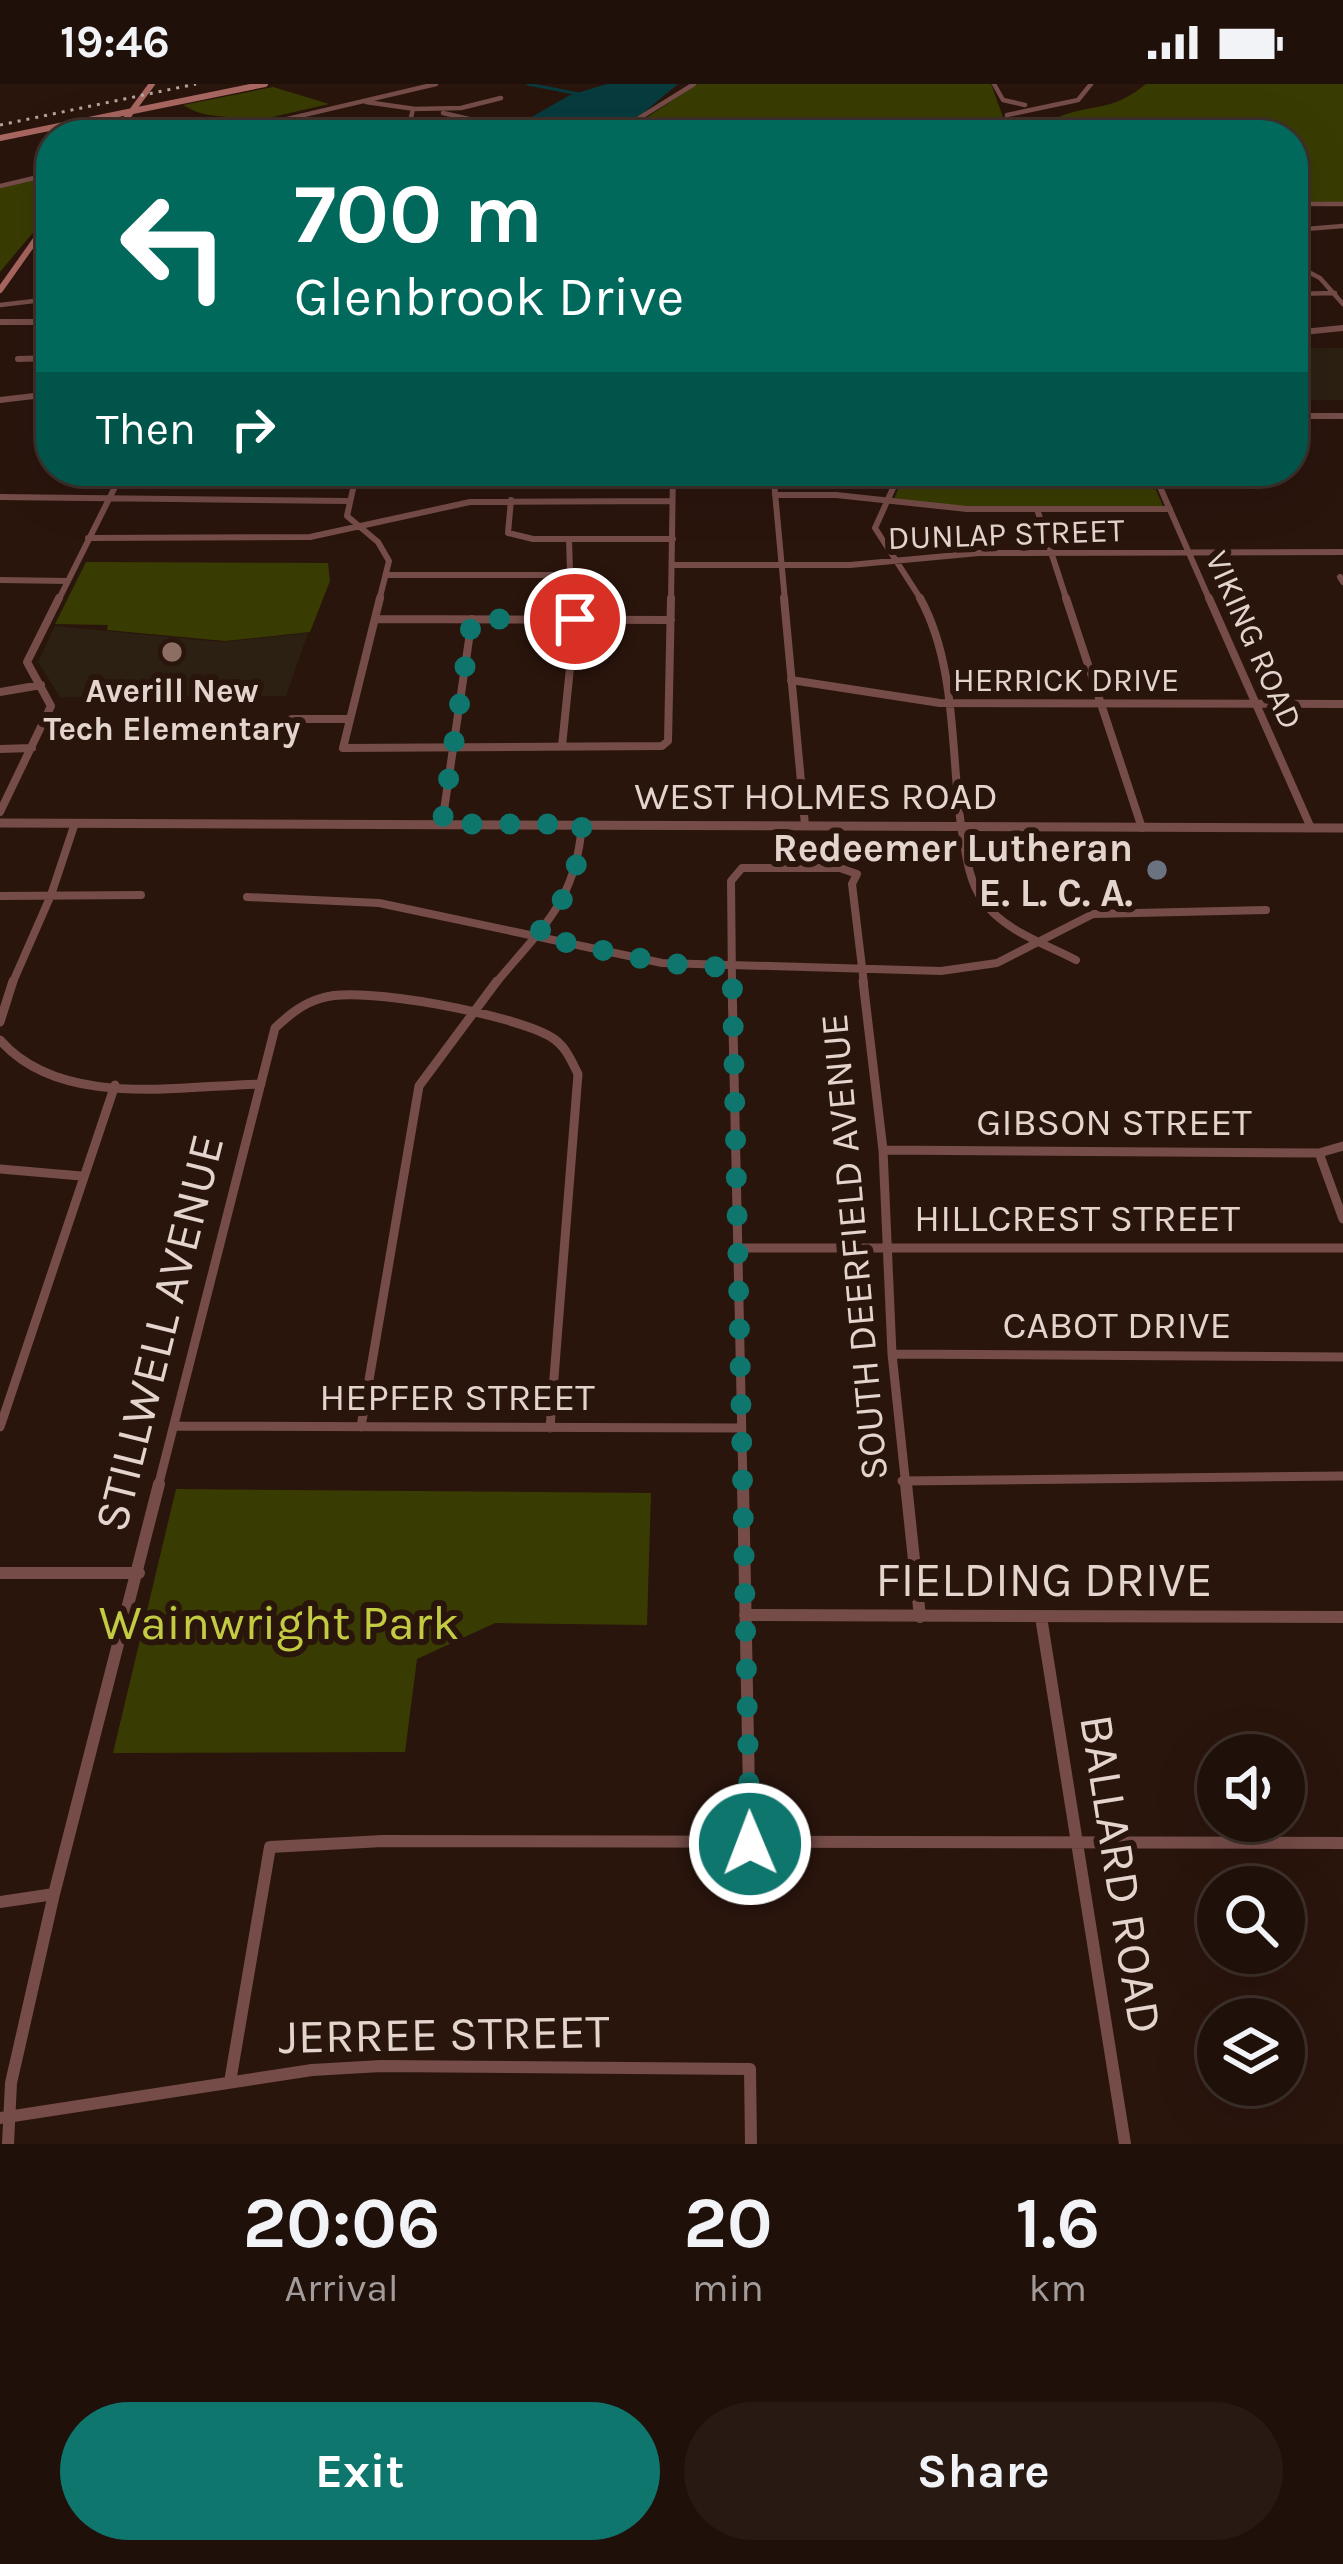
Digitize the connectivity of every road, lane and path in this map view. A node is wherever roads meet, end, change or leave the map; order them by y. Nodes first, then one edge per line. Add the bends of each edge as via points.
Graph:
1 (152, 84) edge
2 (250, 84) edge
3 (265, 84) edge
4 (436, 84) edge
5 (694, 84) edge
6 (994, 84) edge
7 (1091, 84) edge
8 (501, 98) dead end
9 (361, 101) junction
10 (1041, 106) junction
11 (132, 109) junction
12 (413, 109) junction
13 (78, 120) edge
14 (124, 120) edge
15 (282, 120) edge
16 (411, 120) edge
17 (471, 120) edge
18 (636, 120) edge
19 (1009, 120) edge
20 (36, 129) edge
21 (0, 136) edge
22 (36, 178) edge
23 (0, 186) edge
24 (1308, 204) edge
25 (1343, 204) edge
26 (1343, 226) edge
27 (1308, 232) edge
28 (36, 240) edge
29 (1308, 270) edge
30 (0, 290) edge
31 (1335, 293) junction
32 (1308, 294) edge
33 (36, 301) edge
34 (1343, 304) edge
35 (0, 305) edge
36 (0, 322) edge
37 (36, 322) edge
38 (1343, 328) edge
39 (1308, 332) edge
40 (19, 358) dead end
41 (36, 358) edge
42 (36, 396) edge
43 (0, 400) edge
44 (1308, 416) edge
45 (1343, 416) edge
46 (115, 486) edge
47 (352, 486) edge
48 (672, 486) edge
49 (774, 486) edge
50 (894, 486) edge
51 (1161, 486) edge
52 (775, 495) junction
53 (0, 497) edge
54 (108, 500) junction
55 (511, 500) junction
56 (348, 501) junction
57 (671, 501) junction
58 (886, 501) junction
59 (1037, 509) junction
60 (1171, 509) junction
61 (360, 529) junction
62 (88, 538) junction
63 (569, 539) junction
64 (673, 539) junction
65 (1052, 552) junction
66 (1190, 553) junction
67 (1343, 553) edge
68 (896, 560) junction
69 (672, 565) junction
70 (781, 566) junction
71 (387, 575) junction
72 (0, 580) edge
73 (67, 581) junction
74 (376, 619) junction
75 (472, 619) junction
76 (575, 619) junction
77 (671, 620) junction
78 (791, 680) junction
79 (41, 685) junction
80 (0, 692) edge
81 (951, 703) junction
82 (1102, 704) junction
83 (1256, 704) junction
84 (1343, 704) edge
85 (292, 719) dead end
86 (350, 719) junction
87 (562, 746) junction
88 (454, 747) junction
89 (0, 748) edge
90 (32, 748) junction
91 (0, 812) edge
92 (0, 823) edge
93 (75, 823) junction
94 (442, 824) junction
95 (582, 824) junction
96 (805, 825) junction
97 (963, 827) junction
98 (1142, 828) junction
99 (1311, 828) junction
100 (1343, 828) edge
101 (141, 895) dead end
102 (0, 896) edge
103 (50, 896) junction
104 (247, 897) dead end
105 (1266, 910) dead end
106 (536, 936) junction
107 (1041, 941) junction
108 (1076, 960) dead end
109 (732, 968) junction
110 (861, 970) junction
111 (470, 1013) junction
112 (0, 1022) edge
113 (0, 1040) edge
114 (261, 1084) junction
115 (115, 1085) junction
116 (1343, 1146) edge
117 (883, 1150) junction
118 (1319, 1153) junction
119 (0, 1169) edge
120 (81, 1176) junction
121 (1343, 1219) edge
122 (740, 1248) junction
123 (884, 1248) junction
124 (1343, 1248) edge
125 (892, 1354) junction
126 (1343, 1357) edge
127 (174, 1426) junction
128 (0, 1427) edge
129 (361, 1427) junction
130 (550, 1428) junction
131 (741, 1428) junction
132 (1343, 1476) edge
133 (902, 1481) junction
134 (0, 1573) edge
135 (139, 1573) junction
136 (745, 1615) junction
137 (920, 1617) junction
138 (1041, 1617) junction
139 (1343, 1617) edge
140 (1076, 1841) junction
141 (1343, 1843) edge
142 (750, 1844) junction
143 (54, 1894) junction
144 (0, 1902) edge
145 (230, 2082) junction
146 (4, 2117) edge
147 (8, 2144) edge
148 (751, 2144) edge
149 (1125, 2144) edge

1 - 11 main road
2 - 11 main road
3 - 11 main road
4 - 9 street
5 - 18 street
6 - 10 street via 1003,100
7 - 10 street via 1078,100
8 - 12 street
9 - 12 street
9 - 15 street
10 - 19 street via 1011,112
11 - 13 main road
11 - 14 main road
12 - 16 street
12 - 17 street
20 - 21 main road
22 - 23 street
24 - 25 street
26 - 27 street
28 - 30 main road
29 - 31 street
31 - 32 street
31 - 34 street
33 - 35 street
36 - 37 street
38 - 39 street
40 - 41 street
42 - 43 street
44 - 45 street
46 - 54 street
47 - 56 street
48 - 57 street
49 - 52 street
50 - 58 street
51 - 60 street, VIKING ROAD
52 - 58 street
52 - 70 street
53 - 54 street
54 - 56 street
54 - 62 street
55 - 57 street
55 - 61 street
55 - 63 street via 508,533
56 - 61 street via 349,521
57 - 64 street
58 - 59 street
58 - 68 street via 875,529
59 - 60 street
59 - 65 street
60 - 66 street, VIKING ROAD
61 - 62 street via 310,538
61 - 71 street via 384,551
62 - 73 street
63 - 64 street
63 - 71 street via 565,575
64 - 69 street
65 - 66 street, DUNLAP STREET
65 - 68 street, DUNLAP STREET
65 - 82 street
66 - 67 street, DUNLAP STREET
66 - 83 street, VIKING ROAD
68 - 70 street, DUNLAP STREET
68 - 81 street via 935,630
69 - 70 street, DUNLAP STREET
69 - 77 street
70 - 78 street
71 - 74 street
72 - 73 street
73 - 79 street via 27,662
74 - 75 street
74 - 86 street
75 - 76 street
75 - 88 street
76 - 77 street
76 - 87 street
77 - 87 street via 668,741
78 - 81 street, HERRICK DRIVE
78 - 96 street
79 - 80 street
79 - 90 street via 51,706
81 - 82 street, HERRICK DRIVE
81 - 97 street
82 - 83 street, HERRICK DRIVE
82 - 98 street
83 - 84 street, HERRICK DRIVE
83 - 99 street, VIKING ROAD
85 - 86 street
86 - 88 street via 343,748
87 - 88 street
88 - 94 street
89 - 90 street
90 - 91 street
92 - 93 street, WEST HOLMES ROAD
93 - 94 street, WEST HOLMES ROAD
93 - 103 street
94 - 95 street, WEST HOLMES ROAD
95 - 96 street, WEST HOLMES ROAD
95 - 106 street via 575,877
96 - 97 street, WEST HOLMES ROAD
97 - 98 street, WEST HOLMES ROAD
97 - 107 street via 977,894
98 - 99 street, WEST HOLMES ROAD
99 - 100 street, WEST HOLMES ROAD
101 - 103 street
102 - 103 street
103 - 112 street
104 - 106 street via 379,903
105 - 107 street via 1115,910 1074,920
106 - 109 street via 662,963
106 - 111 street
107 - 108 street
107 - 110 street via 970,969
109 - 110 street
109 - 110 street, SOUTH DEERFIELD AVENUE via 736,871 841,868 857,874
109 - 122 street
110 - 117 street, SOUTH DEERFIELD AVENUE
111 - 114 street, STILLWELL AVENUE via 372,990 333,994 275,1028
111 - 129 street via 419,1086
111 - 130 street via 560,1043 578,1074
113 - 115 street via 16,1061 42,1074
114 - 115 street
114 - 127 street, STILLWELL AVENUE
115 - 120 street
116 - 118 street, GIBSON STREET
117 - 118 street, GIBSON STREET
117 - 123 street, SOUTH DEERFIELD AVENUE
118 - 121 street
119 - 120 street
120 - 128 street
122 - 123 street, HILLCREST STREET
122 - 131 street
123 - 124 street, HILLCREST STREET
123 - 125 street, SOUTH DEERFIELD AVENUE
125 - 126 street, CABOT DRIVE
125 - 133 street, SOUTH DEERFIELD AVENUE
127 - 129 street, HEPFER STREET
127 - 135 street, STILLWELL AVENUE
129 - 130 street, HEPFER STREET
130 - 131 street, HEPFER STREET
131 - 136 street
132 - 133 street
133 - 137 street, SOUTH DEERFIELD AVENUE
134 - 135 street
135 - 143 street, STILLWELL AVENUE
136 - 137 street, FIELDING DRIVE
136 - 142 street
137 - 138 street, FIELDING DRIVE
138 - 139 street, FIELDING DRIVE
138 - 140 street, BALLARD ROAD
140 - 141 street
140 - 142 street
140 - 149 street, BALLARD ROAD
142 - 145 street via 270,1847
143 - 144 street
143 - 146 street, STILLWELL AVENUE
145 - 146 street, JERREE STREET
145 - 148 street, JERREE STREET via 381,2066 750,2069
146 - 147 street, STILLWELL AVENUE

